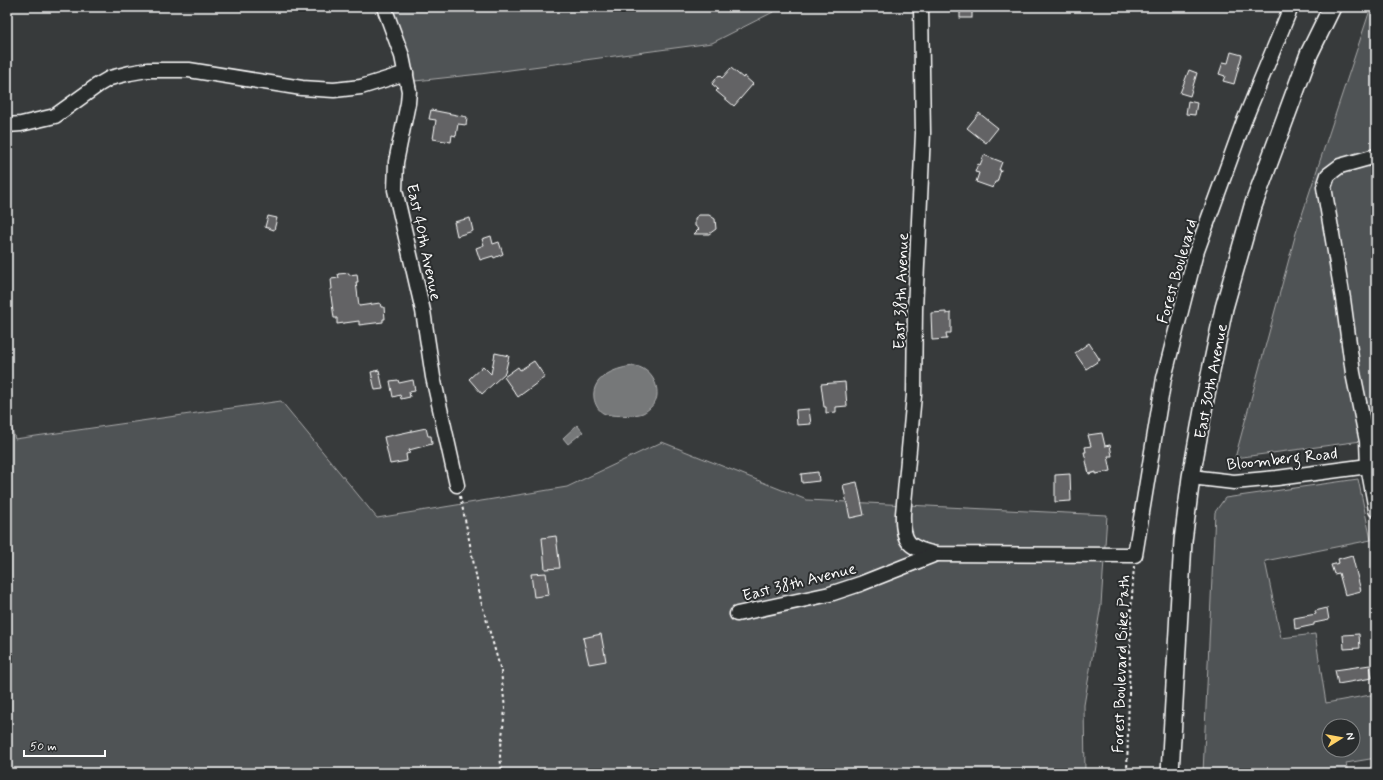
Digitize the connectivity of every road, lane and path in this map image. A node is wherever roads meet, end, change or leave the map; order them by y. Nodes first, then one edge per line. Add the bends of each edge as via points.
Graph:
1 (384, 7) edge
2 (921, 7) edge
3 (1291, 7) edge
4 (1332, 7) edge
5 (406, 73) junction
6 (7, 125) edge
7 (1376, 156) edge
8 (1372, 465) edge
9 (1191, 477) junction
10 (457, 485) joint
11 (1376, 510) edge
12 (936, 554) junction
13 (1135, 555) junction
14 (737, 614) dead end
15 (502, 773) edge
16 (1127, 773) edge
17 (1170, 773) edge

1 - 5 street, East 40th Avenue
2 - 12 street, East 38th Avenue via 922,135 914,395 902,527 905,536 915,548
3 - 13 street, Forest Boulevard via 1244,121 1195,256 1164,378
4 - 9 main road, East 30th Avenue via 1309,54 1253,206 1224,308 1204,399
5 - 6 street via 361,86 334,90 302,88 189,70 147,70 110,78 55,116
5 - 10 street, East 40th Avenue via 408,103 396,162 395,190 423,311 433,377
7 - 8 street via 1340,166 1328,175 1324,187 1353,373
8 - 9 street, Bloomberg Road via 1234,482
8 - 11 street
9 - 17 main road, East 30th Avenue via 1183,541
10 - 15 path via 481,601 501,671 505,709 500,756
12 - 13 street, East 38th Avenue
12 - 14 street, East 38th Avenue via 830,594
13 - 16 path, Forest Boulevard Bike Path

